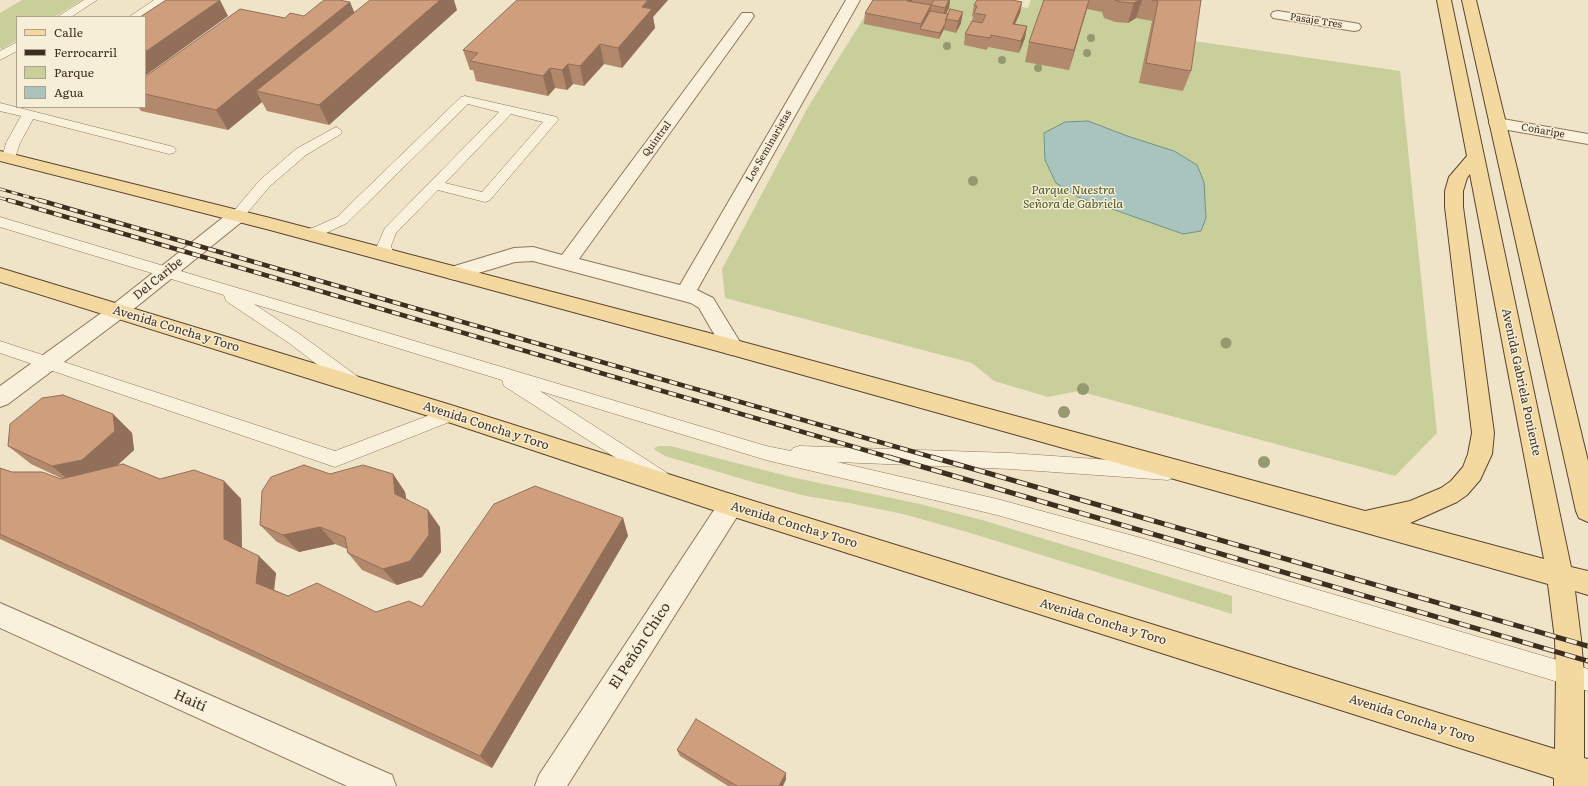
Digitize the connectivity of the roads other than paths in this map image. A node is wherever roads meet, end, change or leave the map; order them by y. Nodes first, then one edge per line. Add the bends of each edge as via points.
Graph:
1 (92, 0) edge
2 (162, 0) edge
3 (854, 0) edge
4 (1278, 0) edge
5 (1444, 0) edge
6 (1469, 0) edge
7 (65, 16) edge
8 (137, 16) edge
9 (747, 16) dead end
10 (1354, 27) dead end
11 (16, 47) edge
12 (0, 56) edge
13 (8, 106) edge
14 (508, 110) junction
15 (28, 114) junction
16 (1497, 123) junction
17 (336, 131) dead end
18 (1588, 139) edge
19 (169, 150) dead end
20 (5, 157) edge
21 (1475, 157) junction
22 (435, 185) junction
23 (237, 216) junction
24 (0, 222) edge
25 (306, 234) junction
26 (387, 255) junction
27 (567, 262) junction
28 (167, 272) junction
29 (454, 273) junction
30 (0, 275) edge
31 (216, 287) junction
32 (685, 293) junction
33 (118, 311) junction
34 (0, 347) edge
35 (732, 347) junction
36 (47, 363) junction
37 (491, 369) junction
38 (357, 385) junction
39 (0, 398) edge
40 (451, 414) junction
41 (766, 453) junction
42 (1194, 474) junction
43 (675, 487) junction
44 (731, 505) junction
45 (1588, 511) edge
46 (1360, 520) junction
47 (1560, 575) junction
48 (1588, 583) edge
49 (0, 615) edge
50 (1579, 678) edge
51 (1575, 776) edge
52 (381, 786) edge
53 (550, 786) edge

1 - 7 lane
2 - 8 lane
3 - 32 street, Los Seminaristas
4 - 10 street, Pasaje Tres via 1278,21
5 - 21 main road, Avenida Gabriela Poniente
6 - 16 main road
9 - 27 street, Quintral
11 - 12 lane
13 - 15 lane
14 - 22 lane
14 - 22 lane via 552,120 485,197
14 - 25 lane via 465,100 346,217 332,226
15 - 19 lane
15 - 20 lane
16 - 18 street, Coñaripe
16 - 45 main road
17 - 23 lane via 301,152 265,183
20 - 23 main road
21 - 46 main road via 1458,177 1454,191 1454,207 1482,433 1480,454 1472,473 1458,488 1441,500 1414,511 1383,519
21 - 47 main road, Avenida Gabriela Poniente
22 - 26 lane via 390,231 384,246
23 - 25 main road
23 - 28 street, Del Caribe
24 - 28 lane
25 - 26 main road
26 - 29 main road
27 - 29 street via 524,254
27 - 32 street
28 - 31 lane
28 - 33 street, Del Caribe
29 - 35 main road
30 - 33 main road, Avenida Concha y Toro
31 - 37 lane
31 - 38 lane via 295,339
32 - 35 street via 706,303
33 - 36 street, Del Caribe
33 - 38 main road, Avenida Concha y Toro
34 - 36 lane
35 - 42 main road
36 - 39 street, Del Caribe
36 - 40 lane via 335,458
37 - 41 lane
37 - 43 lane
38 - 40 main road, Avenida Concha y Toro
40 - 43 main road, Avenida Concha y Toro
41 - 42 lane via 1002,461
41 - 50 lane via 998,506
42 - 46 main road
43 - 44 main road, Avenida Concha y Toro
44 - 51 main road, Avenida Concha y Toro
44 - 53 street, El Peñón Chico
46 - 47 main road
47 - 48 main road
47 - 50 main road, Avenida Gabriela Poniente via 1568,639
49 - 52 street, Haití
50 - 51 main road, Avenida Gabriela Poniente

